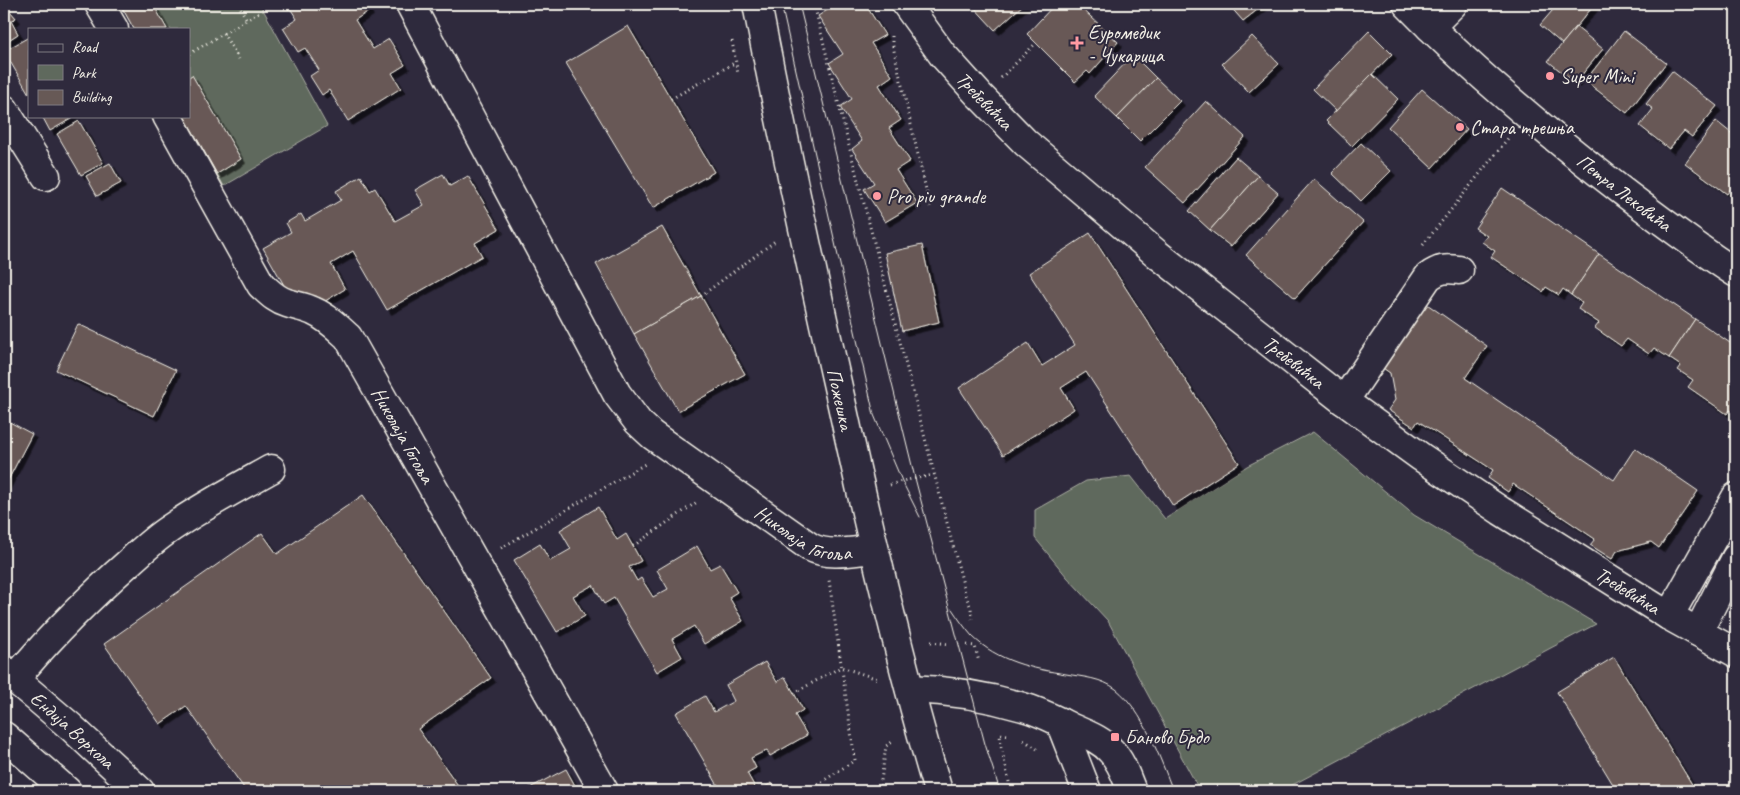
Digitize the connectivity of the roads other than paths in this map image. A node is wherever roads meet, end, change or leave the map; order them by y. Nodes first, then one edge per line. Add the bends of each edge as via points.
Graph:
1 (99, 4) edge
2 (410, 4) edge
3 (756, 4) edge
4 (906, 4) edge
5 (1408, 4) edge
6 (1453, 4) edge
7 (1430, 27) junction
8 (113, 28) edge
9 (4, 110) edge
10 (168, 118) edge
11 (46, 176) dead end
12 (1459, 270) dead end
13 (1736, 273) edge
14 (1344, 401) junction
15 (271, 469) dead end
16 (1736, 497) edge
17 (874, 549) junction
18 (1736, 558) edge
19 (1669, 616) junction
20 (1698, 632) junction
21 (1736, 652) edge
22 (10, 675) edge
23 (910, 689) junction
24 (1060, 722) junction
25 (4, 736) edge
26 (67, 791) edge
27 (140, 791) edge
28 (604, 791) edge
29 (938, 791) edge
30 (1086, 791) edge
31 (1132, 791) edge

1 - 8 street
2 - 17 street, Николаја Гогоља via 617,394 638,422 817,551 836,553
3 - 17 street, Пожешка
4 - 14 street, Требевићка via 942,54 1026,143 1157,254
5 - 7 street, Петра Лековића
6 - 7 street
7 - 13 street, Петра Лековића via 1578,157
9 - 11 street
10 - 28 street, Николаја Гогоља via 262,284 273,297 316,312 348,337
12 - 14 street via 1437,270 1428,277
14 - 19 street, Требевићка via 1501,511
15 - 22 street via 197,510 164,533
16 - 19 street
17 - 23 street, Пожешка
18 - 20 street
19 - 20 street, Требевићка
20 - 21 street, Требевићка
22 - 27 street, Ендија Ворхола
23 - 24 street via 941,690 993,699
23 - 29 street, Пожешка
24 - 30 street
24 - 31 street via 1098,740 1111,751 1123,767
25 - 26 street

